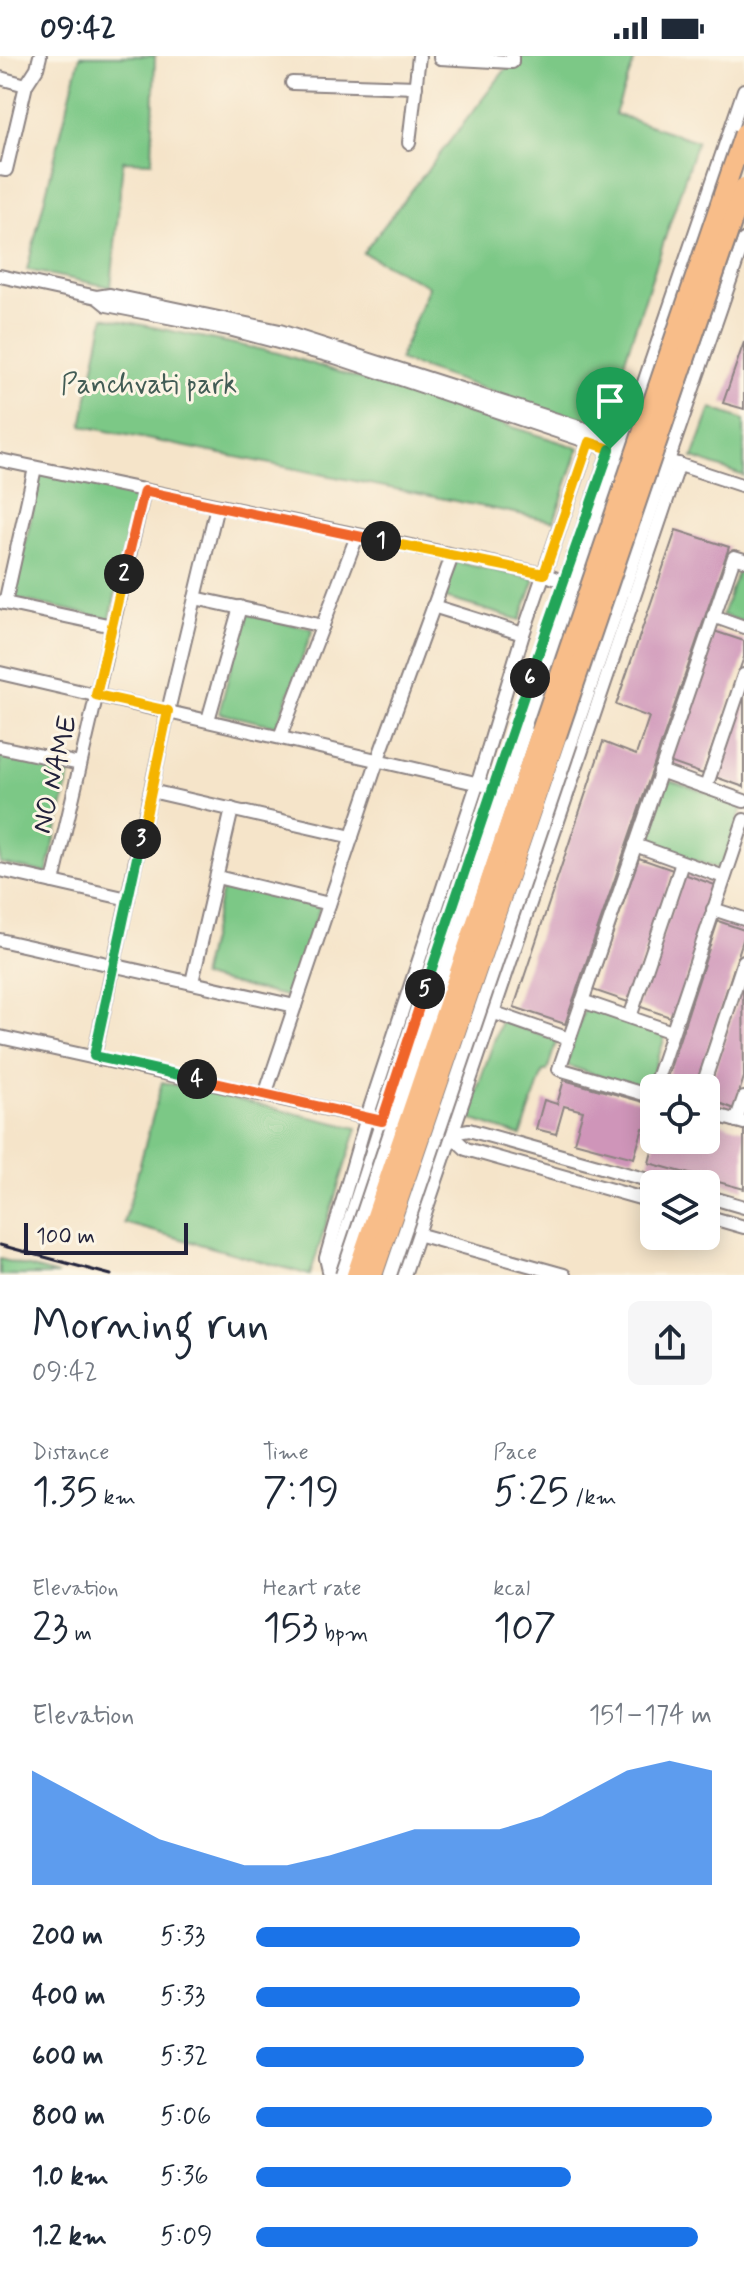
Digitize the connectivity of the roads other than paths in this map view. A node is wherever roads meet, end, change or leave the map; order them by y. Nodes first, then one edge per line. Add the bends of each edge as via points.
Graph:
1 (40, 56) edge
2 (419, 56) edge
3 (440, 56) edge
4 (512, 56) edge
5 (0, 78) edge
6 (292, 83) dead end
7 (26, 85) junction
8 (416, 87) junction
9 (744, 90) edge
10 (744, 133) edge
11 (409, 143) dead end
12 (0, 169) edge
13 (744, 187) edge
14 (744, 240) edge
15 (0, 276) edge
16 (591, 437) junction
17 (616, 448) junction
18 (0, 460) edge
19 (674, 462) junction
20 (35, 468) junction
21 (744, 486) edge
22 (144, 491) junction
23 (217, 506) junction
24 (357, 536) junction
25 (452, 556) junction
26 (744, 560) edge
27 (544, 574) junction
28 (564, 582) junction
29 (195, 598) junction
30 (3, 602) edge
31 (433, 606) junction
32 (240, 607) junction
33 (713, 616) junction
34 (112, 626) junction
35 (323, 626) junction
36 (744, 627) edge
37 (523, 634) junction
38 (0, 673) edge
39 (744, 675) edge
40 (96, 695) junction
41 (168, 711) junction
42 (208, 720) junction
43 (280, 737) junction
44 (0, 747) edge
45 (378, 759) junction
46 (80, 764) junction
47 (660, 771) junction
48 (478, 782) junction
49 (706, 787) junction
50 (493, 789) junction
51 (151, 791) junction
52 (744, 801) edge
53 (232, 809) junction
54 (744, 820) edge
55 (352, 837) junction
56 (635, 845) junction
57 (682, 863) junction
58 (0, 870) edge
59 (217, 877) junction
60 (724, 877) junction
61 (53, 882) junction
62 (128, 899) junction
63 (329, 904) junction
64 (713, 909) junction
65 (744, 919) edge
66 (0, 940) edge
67 (744, 961) edge
68 (114, 965) junction
69 (192, 982) junction
70 (582, 1001) junction
71 (295, 1006) junction
72 (492, 1012) junction
73 (630, 1017) junction
74 (672, 1032) junction
75 (0, 1037) edge
76 (569, 1039) junction
77 (94, 1056) junction
78 (659, 1074) edge
79 (707, 1074) edge
80 (640, 1093) edge
81 (265, 1095) junction
82 (744, 1098) edge
83 (720, 1116) edge
84 (367, 1117) junction
85 (382, 1121) junction
86 (740, 1122) edge
87 (451, 1135) junction
88 (640, 1178) edge
89 (640, 1198) edge
90 (720, 1200) edge
91 (744, 1207) edge
92 (720, 1220) edge
93 (744, 1227) edge
94 (417, 1234) junction
95 (331, 1275) edge
96 (342, 1275) edge
97 (356, 1275) edge
98 (373, 1275) edge
99 (390, 1275) edge
100 (404, 1275) edge
101 (564, 1275) edge

1 - 7 street
2 - 8 street
3 - 4 street via 512,62
5 - 7 street
6 - 8 street
7 - 12 street via 6,170
8 - 11 street
9 - 17 street
10 - 97 highway, bridge
13 - 98 highway, bridge
14 - 19 street
15 - 16 street via 335,357
16 - 17 street via 610,437
16 - 27 street
17 - 19 street
17 - 28 street
17 - 96 street, bridge
18 - 20 street
19 - 21 street
19 - 72 street
19 - 99 street, bridge via 571,743
20 - 22 street
20 - 30 street
22 - 23 street
22 - 34 street, NO NAME
23 - 24 street
23 - 29 street
24 - 25 street
24 - 35 street
25 - 27 street
25 - 31 street
26 - 33 street via 734,557
27 - 28 street
27 - 37 street
28 - 50 street
29 - 32 street
29 - 41 street
30 - 34 street
31 - 37 street
31 - 45 street
32 - 35 street
32 - 42 street
33 - 36 street
33 - 47 street
34 - 40 street, NO NAME
35 - 43 street
37 - 48 street
38 - 40 street
39 - 49 street
40 - 41 street
40 - 46 street, NO NAME
41 - 42 street
41 - 51 street
42 - 43 street
43 - 45 street
44 - 46 street
45 - 48 street
45 - 55 street
46 - 61 street, NO NAME
47 - 49 street
47 - 56 street
48 - 50 street
48 - 84 street
49 - 52 street
50 - 85 street
51 - 53 street
51 - 62 street
53 - 55 street
53 - 59 street
54 - 60 street
55 - 63 street
56 - 57 street
56 - 70 street
57 - 60 street
57 - 73 street
58 - 61 street
59 - 63 street
59 - 69 street
60 - 64 street
61 - 62 street
62 - 68 street
63 - 71 street
64 - 65 street
64 - 74 street
66 - 68 street
67 - 79 street
68 - 69 street
68 - 77 street
69 - 71 street
70 - 73 street
70 - 76 street
71 - 81 street
72 - 76 street
72 - 87 street
73 - 74 street
74 - 78 street
75 - 77 street
76 - 80 street via 559,1069
77 - 81 street
81 - 84 street
82 - 86 street
83 - 86 street
84 - 85 street
84 - 95 street via 326,1258
85 - 87 street
85 - 95 street
87 - 88 street via 469,1130
87 - 89 street via 466,1149
87 - 94 street
90 - 91 street
92 - 93 street
94 - 100 street
94 - 101 street

